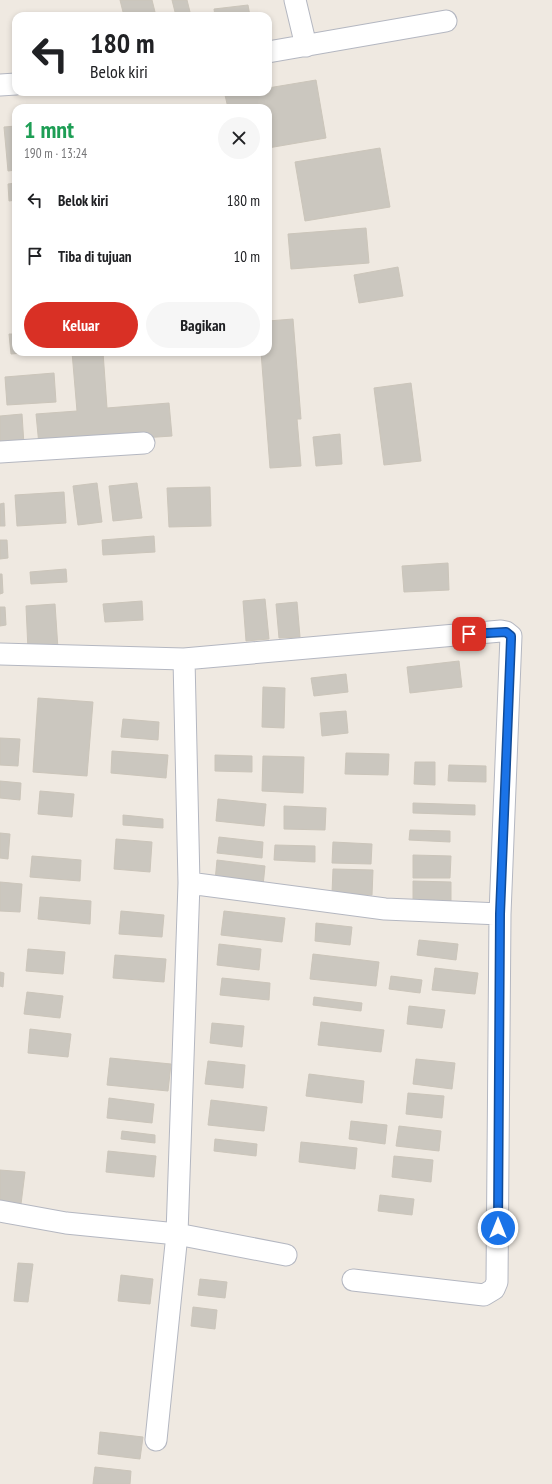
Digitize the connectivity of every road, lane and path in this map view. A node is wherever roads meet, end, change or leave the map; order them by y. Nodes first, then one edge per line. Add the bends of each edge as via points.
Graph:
1 (295, 0) edge
2 (446, 21) dead end
3 (306, 46) junction
4 (272, 51) edge
5 (12, 84) edge
6 (0, 85) edge
7 (144, 443) dead end
8 (0, 452) edge
9 (0, 654) edge
10 (184, 659) junction
11 (189, 883) junction
12 (500, 914) junction
13 (0, 1211) edge
14 (177, 1234) junction
15 (286, 1255) dead end
16 (353, 1280) dead end
17 (156, 1440) dead end

1 - 3 street
2 - 3 street
3 - 4 street
5 - 6 street
7 - 8 street
9 - 10 street
10 - 11 street
10 - 12 street via 501,631 509,633 511,639
11 - 12 street via 385,908
11 - 14 street
12 - 16 street via 497,1282 494,1289 484,1295
13 - 14 street via 66,1223
14 - 15 street
14 - 17 street

